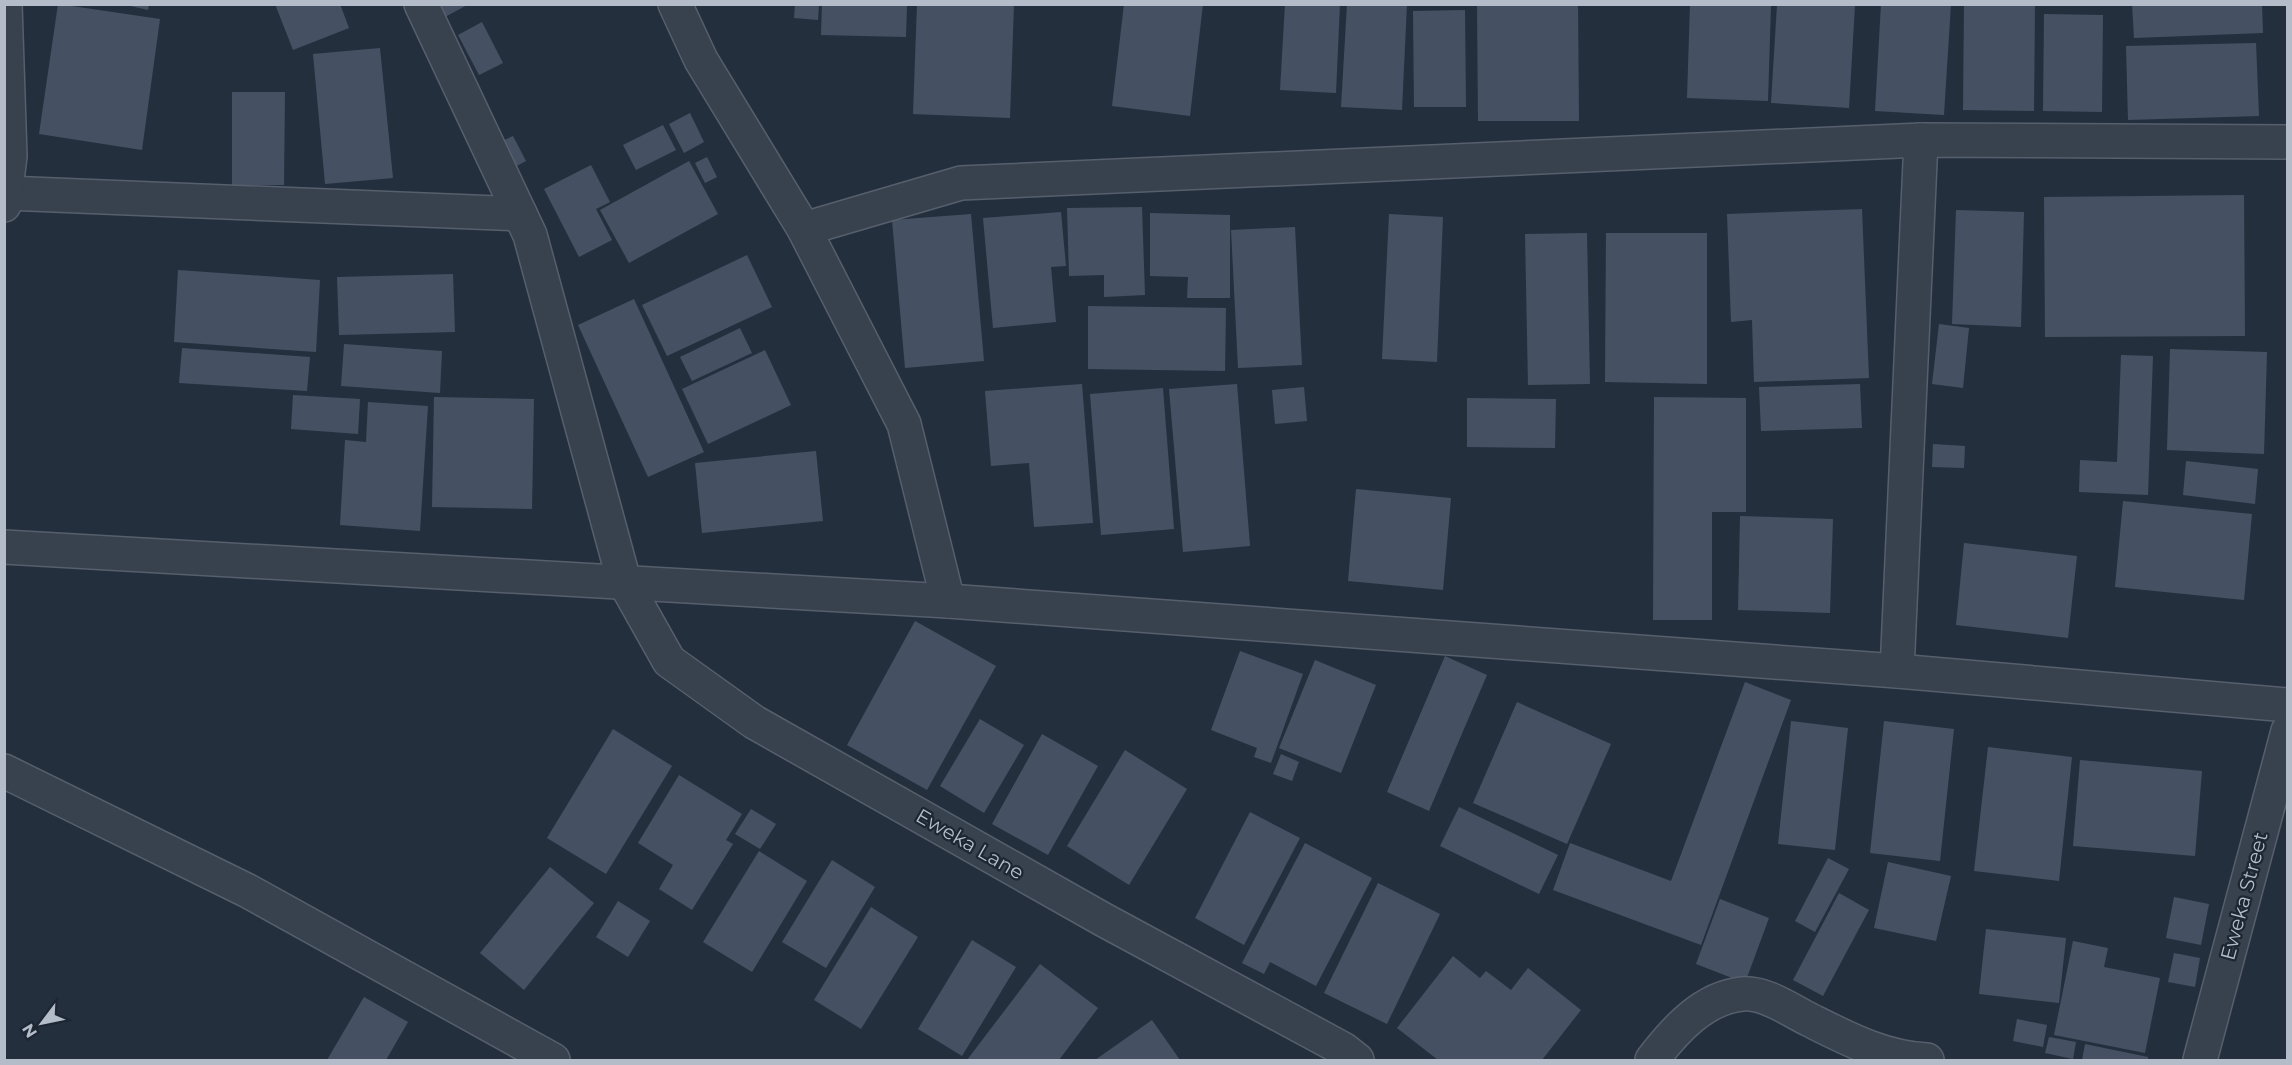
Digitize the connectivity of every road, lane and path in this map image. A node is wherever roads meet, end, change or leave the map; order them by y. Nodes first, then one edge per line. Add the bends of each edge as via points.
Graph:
1 (5, 4) edge
2 (421, 4) edge
3 (675, 4) edge
4 (1921, 140) junction
5 (2288, 142) edge
6 (5, 199) edge
7 (520, 214) junction
8 (804, 229) junction
9 (4, 547) edge
10 (624, 581) junction
11 (948, 601) junction
12 (1897, 671) junction
13 (2288, 705) edge
14 (2288, 731) edge
15 (4, 771) edge
16 (1342, 1057) edge
17 (553, 1060) edge
18 (1652, 1060) edge
19 (1927, 1060) edge
20 (2200, 1060) edge

1 - 6 street via 10,156
2 - 7 street, Eweka Lane
3 - 8 street via 700,60
4 - 5 street
4 - 8 street via 961,183
4 - 12 street
6 - 7 street
7 - 10 street, Eweka Lane via 530,235
8 - 11 street via 904,424
9 - 10 street
10 - 11 street
10 - 16 street, Eweka Lane via 669,661 754,722
11 - 12 street
12 - 13 street
14 - 20 street, Eweka Street
15 - 17 street via 248,891
18 - 19 street via 1673,1032 1702,1010 1720,999 1744,994 1768,999 1876,1051 1907,1060

